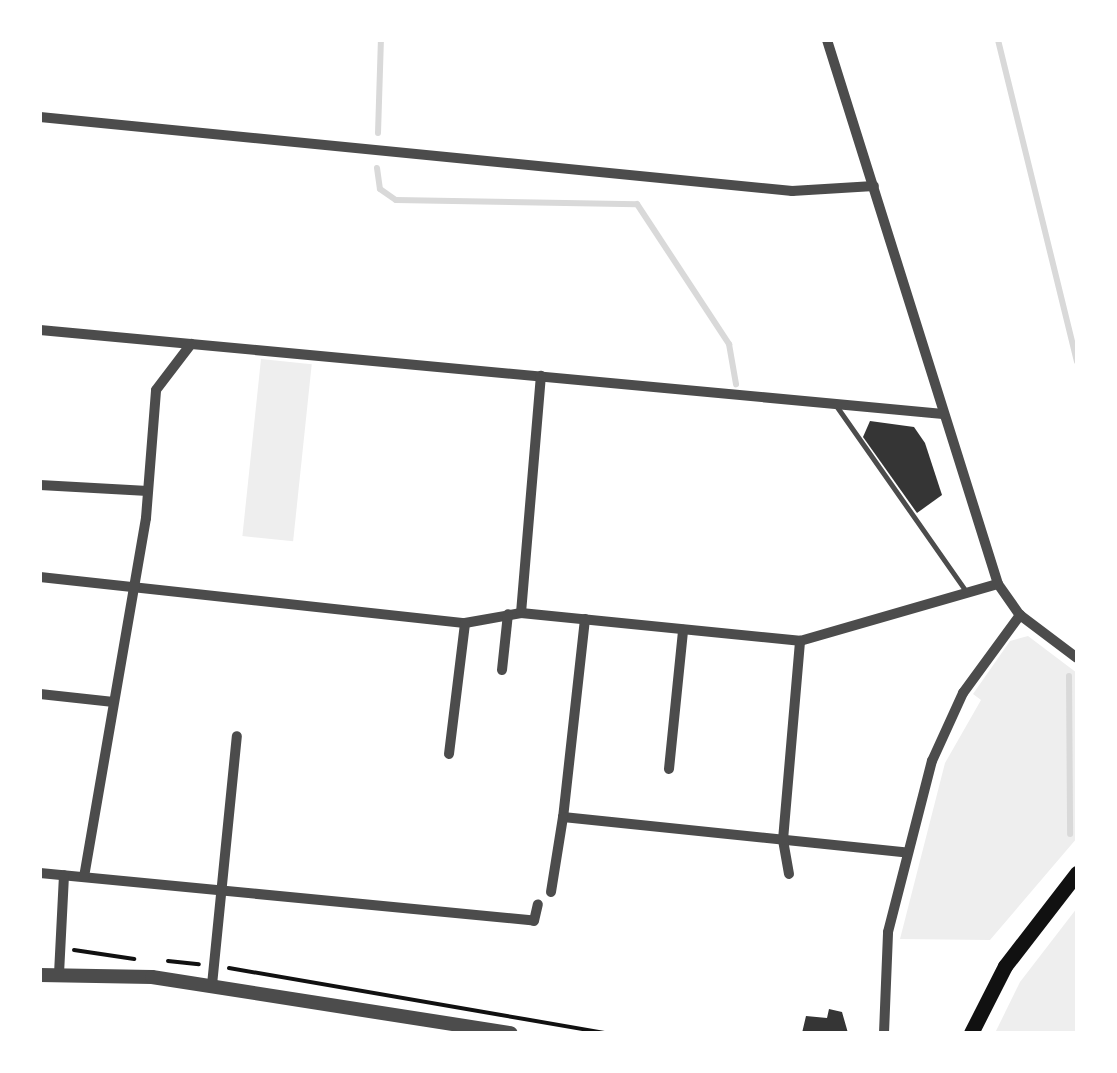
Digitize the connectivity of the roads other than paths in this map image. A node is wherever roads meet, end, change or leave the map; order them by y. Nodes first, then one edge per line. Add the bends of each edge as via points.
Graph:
1 (827, 40) edge
2 (40, 117) edge
3 (874, 186) junction
4 (40, 330) edge
5 (191, 344) junction
6 (542, 376) junction
7 (834, 404) junction
8 (944, 414) junction
9 (40, 485) edge
10 (148, 491) junction
11 (40, 577) edge
12 (998, 584) junction
13 (134, 591) junction
14 (968, 593) junction
15 (521, 612) junction
16 (508, 614) junction
17 (1020, 615) junction
18 (585, 619) junction
19 (465, 622) junction
20 (684, 630) junction
21 (800, 641) junction
22 (1077, 658) edge
23 (502, 670) dead end
24 (40, 694) edge
25 (114, 702) junction
26 (237, 736) dead end
27 (449, 754) dead end
28 (669, 769) dead end
29 (564, 817) junction
30 (782, 840) junction
31 (904, 852) junction
32 (40, 873) edge
33 (1077, 873) edge
34 (790, 874) dead end
35 (64, 875) junction
36 (84, 877) junction
37 (222, 890) junction
38 (552, 892) dead end
39 (538, 904) dead end
40 (59, 974) junction
41 (40, 976) edge
42 (212, 986) junction
43 (481, 1030) edge
44 (511, 1033) edge
45 (884, 1033) edge
46 (971, 1033) edge

1 - 3 street
2 - 3 street via 792,191
3 - 8 street
4 - 5 street
5 - 6 street
5 - 10 street via 156,390
6 - 7 street
6 - 15 street
7 - 8 street
7 - 14 lane
8 - 12 street
9 - 10 street
10 - 13 street
11 - 13 street
12 - 14 street
12 - 17 street
13 - 19 street
13 - 25 street
14 - 21 street
15 - 16 street
15 - 18 street
16 - 19 street
16 - 23 street
17 - 22 street
17 - 31 street via 948,719
18 - 20 street
18 - 29 street
19 - 27 street
20 - 21 street
20 - 28 street
21 - 30 street
24 - 25 street
25 - 36 street
26 - 37 street
29 - 30 street
29 - 38 street
30 - 31 street
30 - 34 street
31 - 45 street via 886,946
32 - 35 street
33 - 46 main road via 1005,966
35 - 36 street
35 - 40 street
36 - 37 street
37 - 39 street via 534,921
37 - 42 street
40 - 41 street
40 - 42 street
42 - 43 street
43 - 44 street

